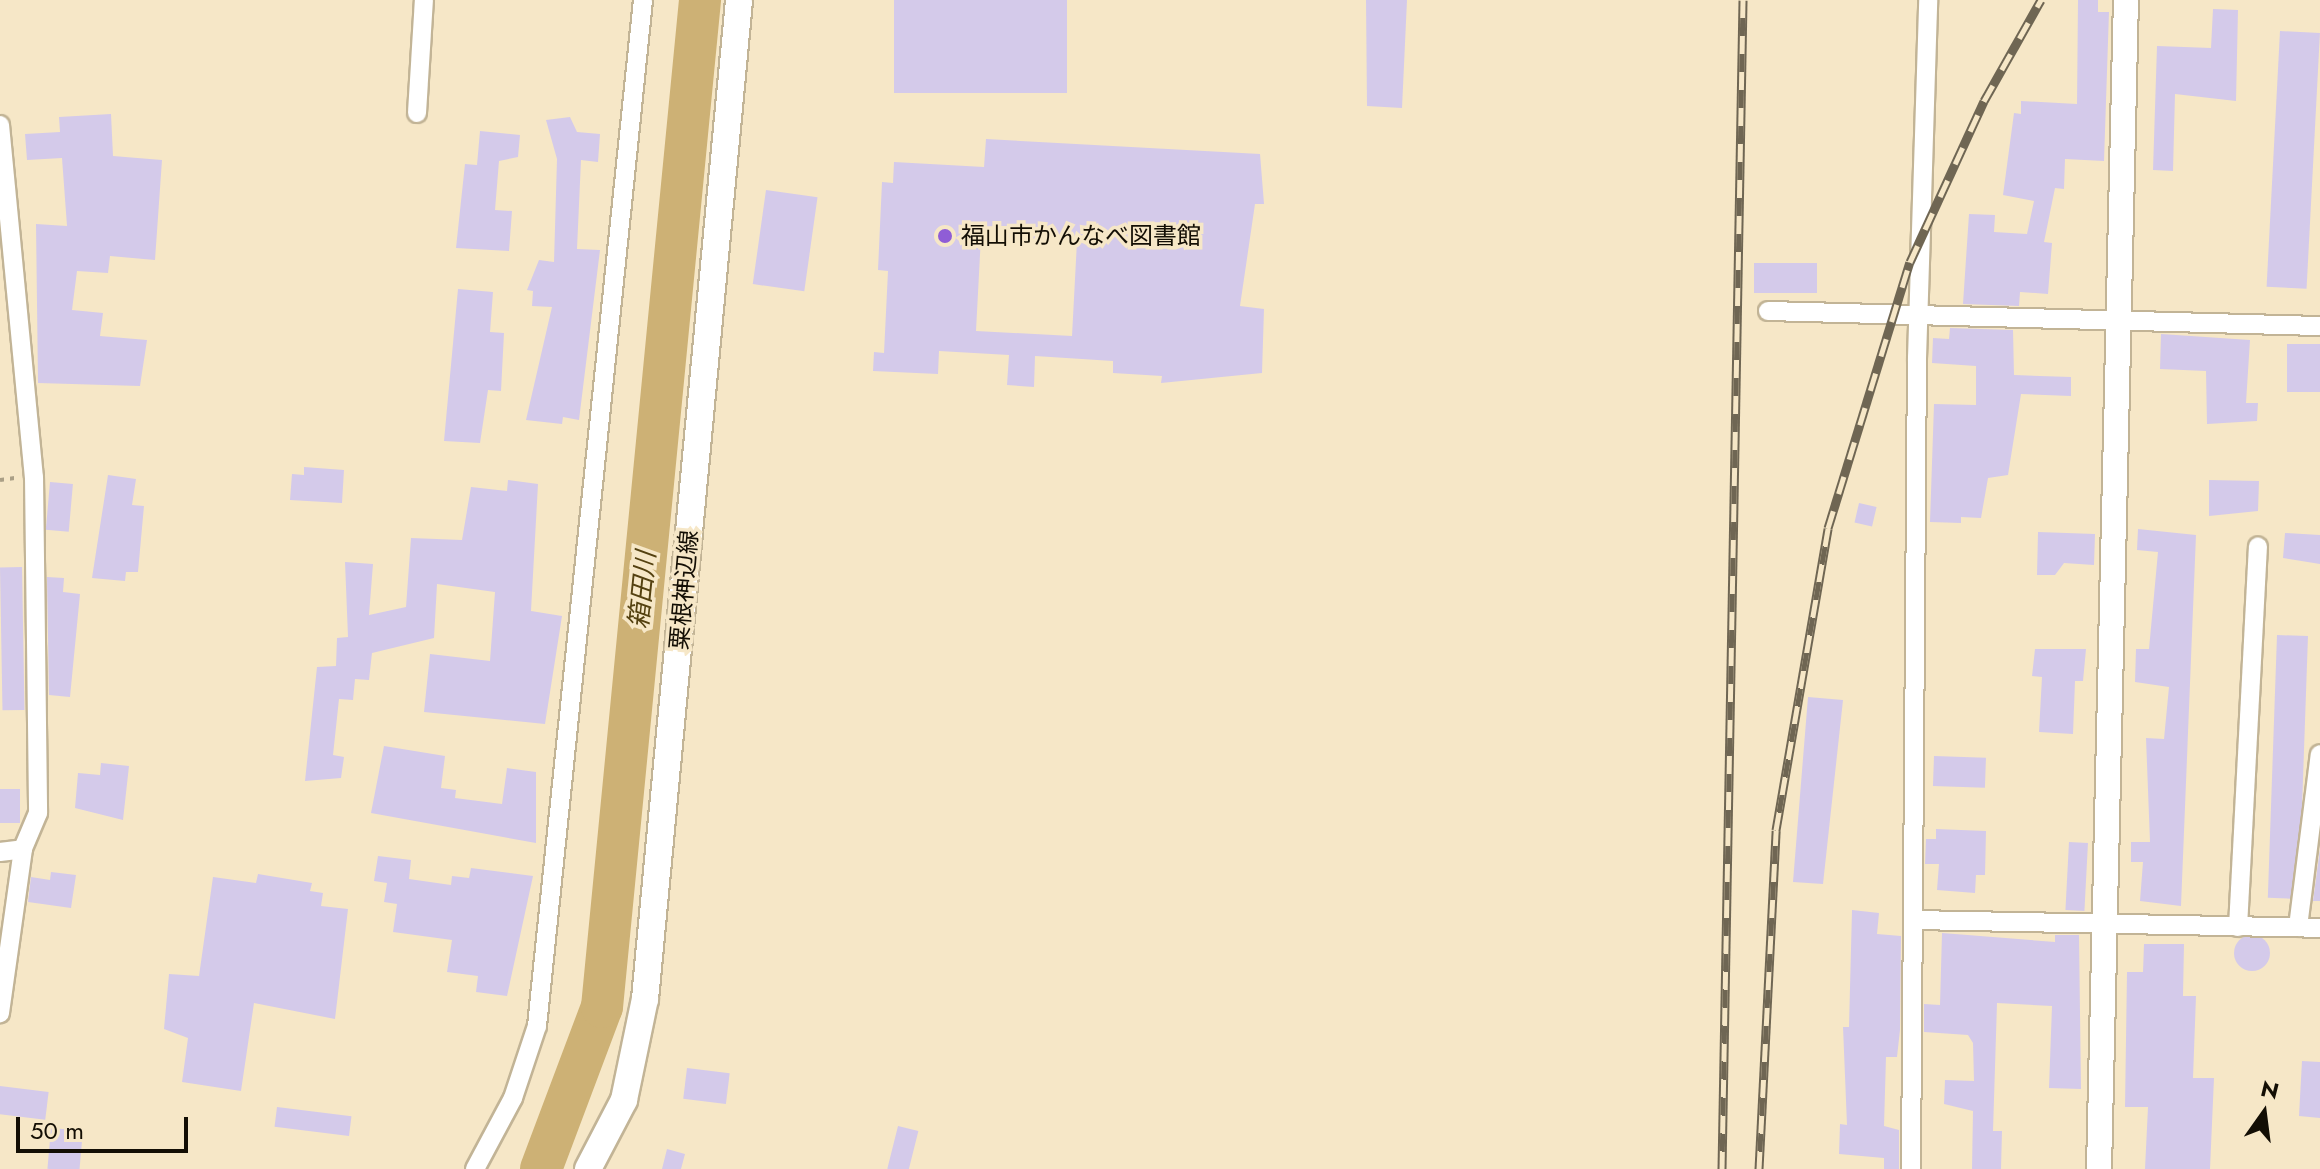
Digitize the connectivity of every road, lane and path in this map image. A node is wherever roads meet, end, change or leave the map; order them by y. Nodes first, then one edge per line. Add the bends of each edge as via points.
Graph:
1 (424, 0) edge
2 (643, 0) edge
3 (739, 0) edge
4 (1928, 0) edge
5 (2126, 0) edge
6 (417, 113) dead end
7 (0, 125) edge
8 (1768, 311) dead end
9 (1922, 313) junction
10 (2118, 319) junction
11 (2320, 326) edge
12 (2258, 547) dead end
13 (2320, 754) edge
14 (23, 849) junction
15 (0, 852) edge
16 (1913, 920) junction
17 (2106, 927) junction
18 (2238, 927) junction
19 (2298, 927) junction
20 (2320, 928) edge
21 (0, 1013) edge
22 (475, 1169) edge
23 (588, 1169) edge
24 (1911, 1169) edge
25 (2099, 1169) edge

1 - 6 street
2 - 22 street via 537,1026 513,1098
3 - 23 main road, 粟根神辺線 via 645,999 624,1100
4 - 9 street
5 - 10 street
7 - 14 street via 34,477 38,813
8 - 9 street
9 - 10 street
9 - 16 street
10 - 11 street
10 - 17 street
12 - 18 street
13 - 19 street
14 - 15 street
14 - 21 street
16 - 17 street
16 - 24 street
17 - 18 street
17 - 25 street
18 - 19 street
19 - 20 street

